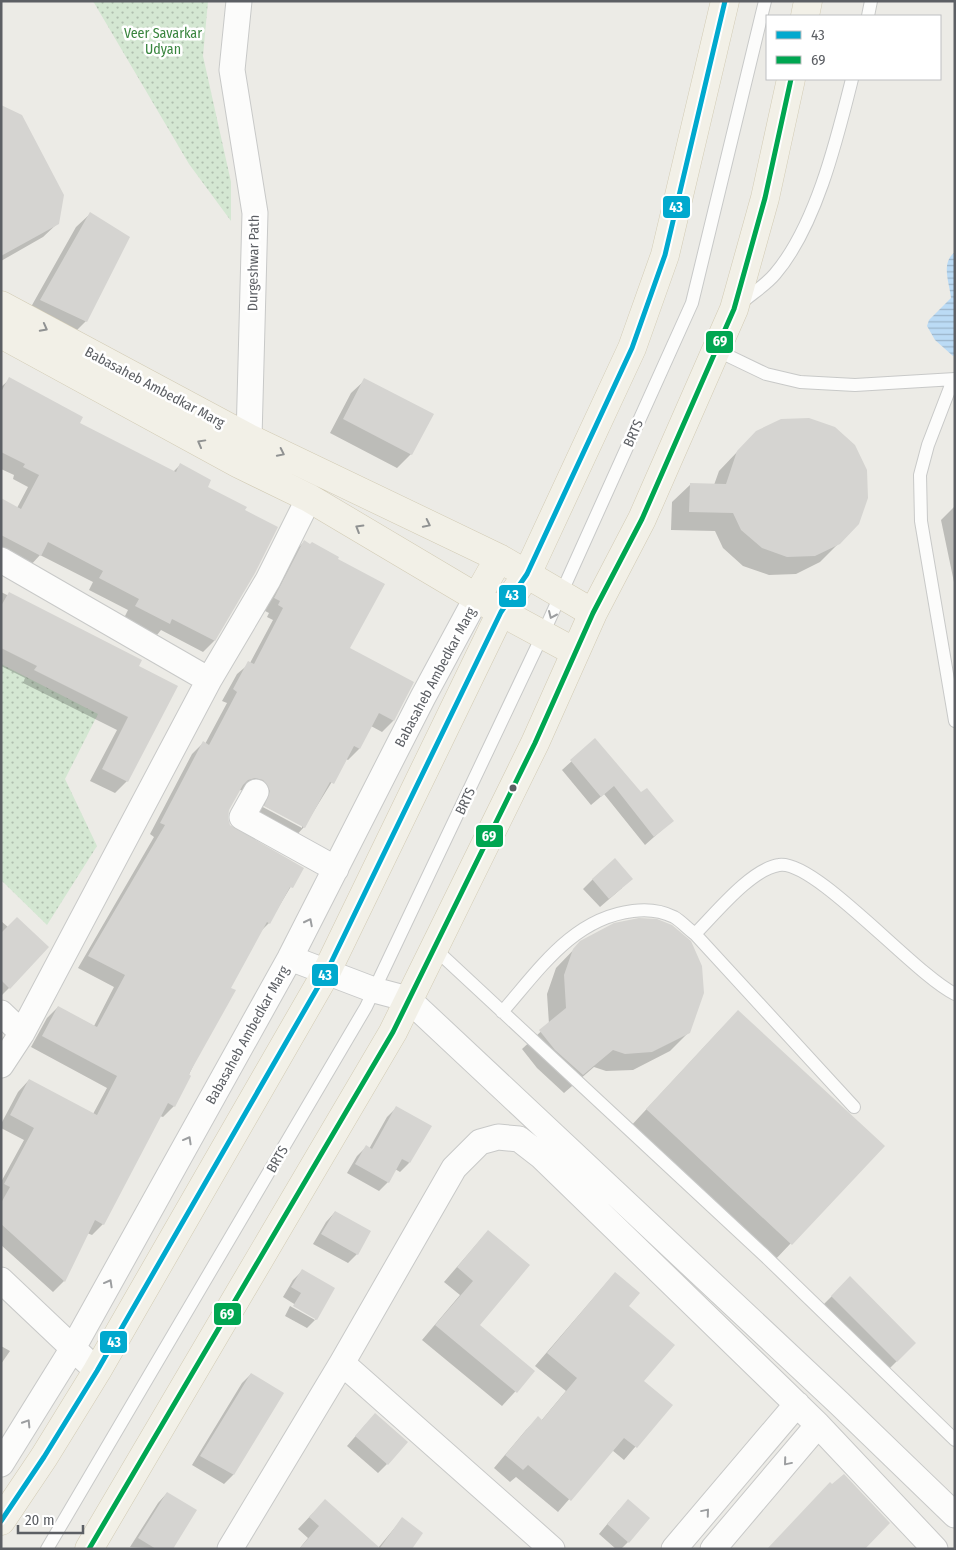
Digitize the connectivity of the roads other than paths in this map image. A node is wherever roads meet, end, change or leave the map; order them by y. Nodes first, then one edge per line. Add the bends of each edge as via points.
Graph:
1 (239, 1) edge
2 (725, 1) edge
3 (765, 1) edge
4 (808, 1) edge
5 (871, 1) edge
6 (805, 15) edge
7 (868, 15) edge
8 (791, 80) edge
9 (852, 80) edge
10 (734, 309) junction
11 (3, 312) edge
12 (1, 334) edge
13 (716, 350) junction
14 (954, 379) edge
15 (249, 438) junction
16 (239, 464) junction
17 (309, 498) junction
18 (499, 558) junction
19 (1, 560) edge
20 (527, 574) junction
21 (561, 594) junction
22 (477, 597) junction
23 (501, 612) junction
24 (593, 613) junction
25 (542, 636) junction
26 (575, 652) junction
27 (209, 680) junction
28 (955, 721) edge
29 (256, 792) dead end
30 (336, 869) junction
31 (695, 934) junction
32 (435, 949) junction
33 (290, 958) junction
34 (326, 973) junction
35 (374, 990) junction
36 (955, 994) edge
37 (408, 999) junction
38 (502, 1012) junction
39 (1, 1014) edge
40 (22, 1033) junction
41 (1, 1066) edge
42 (854, 1107) dead end
43 (1, 1280) edge
44 (73, 1348) junction
45 (342, 1363) junction
46 (97, 1371) junction
47 (797, 1404) junction
48 (818, 1425) junction
49 (955, 1440) edge
50 (1, 1464) edge
51 (955, 1515) edge
52 (1, 1522) edge
53 (720, 1546) edge
54 (46, 1549) edge
55 (89, 1549) edge
56 (230, 1549) edge
57 (552, 1549) edge
58 (674, 1549) edge
59 (935, 1549) edge

1 - 15 street, Durgeshwar Path via 232,70 255,213
2 - 20 main road via 665,255 632,348
3 - 21 lane, BRTS via 692,303
4 - 6 main road
5 - 7 lane
8 - 10 main road
9 - 10 lane via 826,173 808,218 775,275
10 - 13 main road
11 -> 15 main road, Babasaheb Ambedkar Marg
16 -> 12 main road, Babasaheb Ambedkar Marg
13 - 14 lane via 766,374 800,382 855,384
13 - 24 main road via 642,519
14 - 28 lane via 920,475 921,521
15 - 16 street, Durgeshwar Path
15 -> 18 main road, Babasaheb Ambedkar Marg
16 - 17 main road, Babasaheb Ambedkar Marg
22 -> 17 main road, Babasaheb Ambedkar Marg
17 - 27 street via 268,580
18 - 20 main road, Babasaheb Ambedkar Marg
18 - 22 main road, Babasaheb Ambedkar Marg
19 - 27 street
20 - 21 main road, Babasaheb Ambedkar Marg
20 - 23 main road, Babasaheb Ambedkar Marg
21 - 24 main road, Babasaheb Ambedkar Marg
21 -> 25 lane, BRTS
22 - 23 main road, Babasaheb Ambedkar Marg
22 - 30 street, Babasaheb Ambedkar Marg
23 - 25 main road, Babasaheb Ambedkar Marg
23 - 34 main road, Babasaheb Ambedkar Marg
24 - 26 main road
25 - 26 main road, Babasaheb Ambedkar Marg
25 - 35 lane, BRTS
26 - 32 main road via 542,729
27 - 40 street
29 - 30 street via 242,817
33 -> 30 street, Babasaheb Ambedkar Marg
31 - 36 lane via 761,872 780,864 799,870 826,887 919,969
31 - 38 lane via 674,917 650,909 619,913 588,925 565,941
31 - 42 lane
32 - 37 main road
32 - 38 lane
33 - 34 street
44 -> 33 street, Babasaheb Ambedkar Marg
34 - 35 street
34 - 46 main road, Babasaheb Ambedkar Marg
35 - 37 street
35 - 54 lane, BRTS
37 - 51 street
37 - 55 main road via 388,1040
38 - 49 lane via 763,1254
39 - 40 street
40 - 41 street
43 - 44 street
44 - 46 street
50 -> 44 street, Babasaheb Ambedkar Marg
45 - 47 street via 454,1168 480,1142 498,1137 519,1139 541,1156
45 - 56 street
45 - 57 street
46 - 52 main road, Babasaheb Ambedkar Marg
47 - 48 street
58 -> 47 street
48 -> 53 street
48 - 59 street

